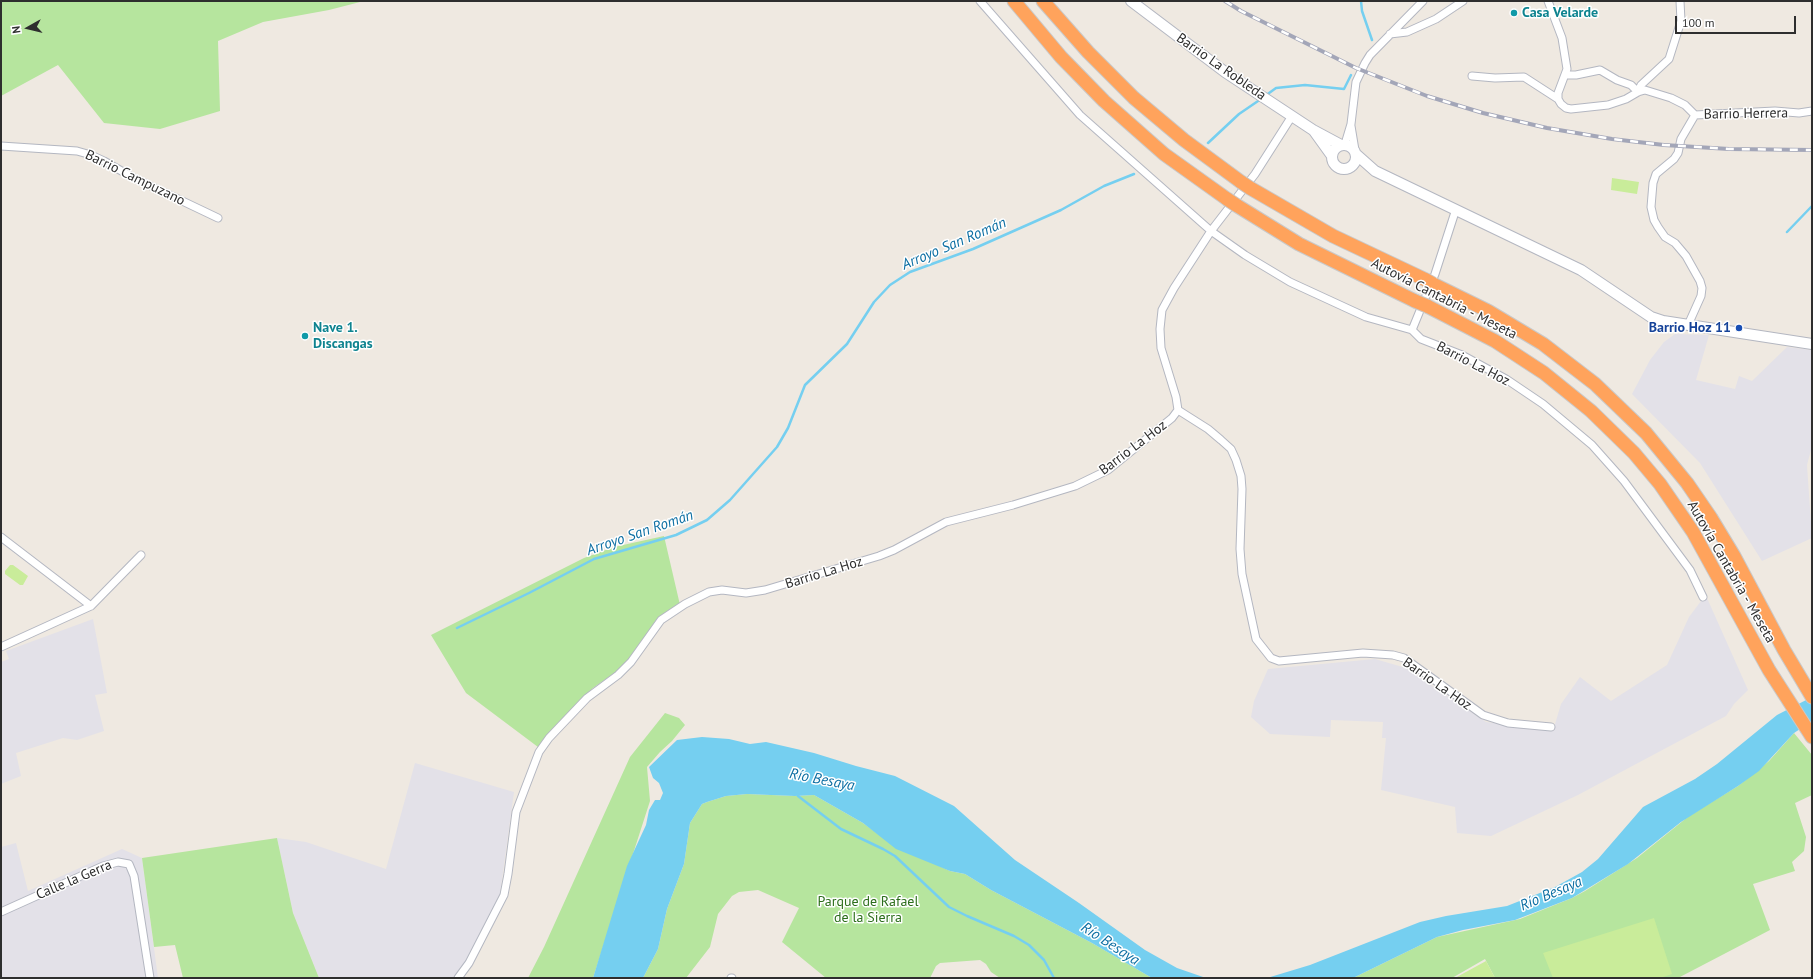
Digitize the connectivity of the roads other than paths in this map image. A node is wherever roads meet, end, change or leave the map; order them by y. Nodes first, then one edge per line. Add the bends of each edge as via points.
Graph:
1 (980, 1) edge
2 (1014, 1) edge
3 (1043, 1) edge
4 (1131, 1) edge
5 (1423, 1) edge
6 (1463, 1) edge
7 (1548, 1) edge
8 (1680, 1) edge
9 (1390, 34) junction
10 (1566, 75) junction
11 (1472, 76) dead end
12 (1638, 92) junction
13 (1558, 99) junction
14 (1812, 111) edge
15 (1694, 115) junction
16 (1292, 116) junction
17 (1351, 124) junction
18 (1313, 130) junction
19 (1343, 144) junction
20 (1, 146) edge
21 (1356, 152) junction
22 (1332, 156) junction
23 (1350, 168) junction
24 (1375, 171) junction
25 (1456, 209) junction
26 (218, 218) dead end
27 (1211, 231) junction
28 (1688, 325) junction
29 (1412, 330) junction
30 (1812, 344) edge
31 (1178, 410) junction
32 (1, 537) edge
33 (141, 555) dead end
34 (1703, 597) dead end
35 (90, 606) junction
36 (1, 646) edge
37 (1791, 656) junction
38 (1766, 672) junction
39 (1812, 684) edge
40 (1812, 697) edge
41 (1551, 727) dead end
42 (1812, 737) edge
43 (1812, 748) edge
44 (1, 912) edge
45 (150, 978) edge
46 (458, 978) edge

1 - 27 street via 1080,115
2 - 38 highway, Autovía Cantabria - Meseta via 1061,57 1110,106 1164,154 1232,202 1299,244 1421,303 1512,352 1549,377 1591,412 1647,469 1679,511 1704,550 1707,567
3 - 37 highway, Autovía Cantabria - Meseta via 1083,47 1134,98 1184,140 1245,185 1333,236 1488,311 1543,344 1578,370 1626,413 1660,449 1700,500
4 - 16 street, Barrio La Robleda via 1185,43
5 - 9 street
6 - 9 street via 1436,20 1407,32
7 - 10 street via 1562,38
8 - 12 street via 1681,21 1669,59 1641,85
9 - 17 street via 1370,55 1356,82
10 - 12 street, Barrio Herrera via 1600,70 1631,85
10 - 13 street
11 - 13 street via 1524,77
12 - 13 street via 1608,105 1576,108 1566,108
12 - 15 street, Barrio Herrera via 1645,90 1671,98 1685,105
14 - 15 street, Barrio Herrera
15 - 28 street via 1681,139 1678,153 1656,174 1651,206 1658,227 1682,252 1700,281 1701,296
16 - 18 street, Barrio La Robleda
16 - 27 street, Barrio La Hoz via 1255,174
17 - 19 street
17 - 21 street
18 - 19 street, Barrio La Robleda
18 - 22 street, Barrio La Robleda
19 - 21 street
19 - 22 street via 1335,149
20 - 26 street, Barrio Campuzano via 77,151 91,155 132,178
21 - 23 street via 1356,161
21 - 24 street
22 - 23 street via 1338,167
23 - 24 street
24 - 25 street
25 - 28 street via 1580,270 1651,317
25 - 29 street via 1435,274
27 - 29 street, Barrio La Hoz via 1245,255 1318,296 1366,317
27 - 31 street, Barrio La Hoz via 1162,310 1161,348
28 - 30 street
29 - 34 street, Barrio La Hoz via 1421,339 1462,355 1506,379 1543,404 1592,445 1636,495 1690,570
31 - 41 street, Barrio La Hoz via 1221,440 1231,449 1236,460 1242,488 1242,574 1256,639 1271,658 1279,662 1363,653 1393,655 1404,658 1483,715 1508,722
31 - 46 street, Barrio La Hoz via 1162,428 1108,470 1075,486 1006,508 946,522 894,550 857,564 766,590 746,593 716,590 702,595 661,620 631,662 587,698 539,752 514,820 504,895 470,963
32 - 35 street
33 - 35 street
35 - 36 street
37 - 39 highway
37 - 40 highway, Autovía Cantabria - Meseta
38 - 42 highway
38 - 43 highway via 1787,713
44 - 45 street, Calle la Gerra via 103,866 118,862 129,864 134,876

